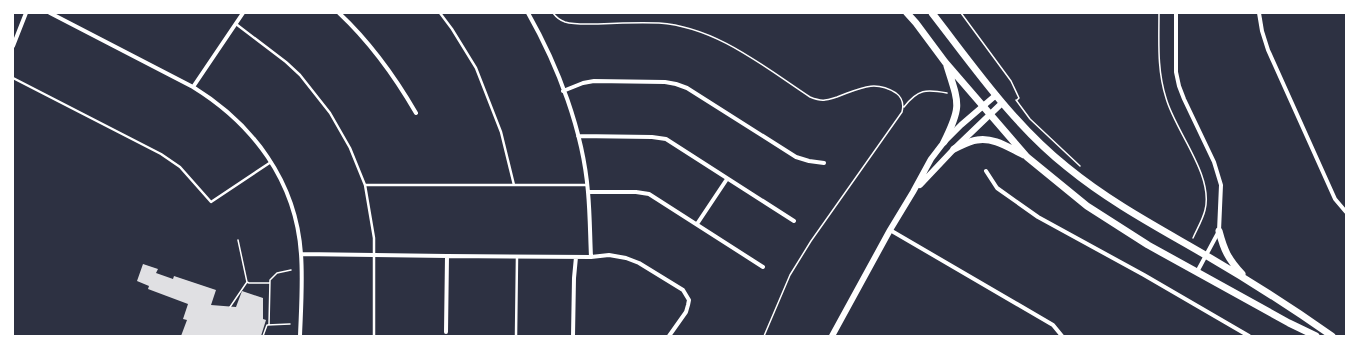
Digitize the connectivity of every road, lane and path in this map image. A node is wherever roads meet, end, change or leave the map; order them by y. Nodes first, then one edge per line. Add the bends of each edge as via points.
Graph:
1 (26, 13) edge
2 (50, 13) edge
3 (244, 13) edge
4 (339, 13) edge
5 (440, 13) edge
6 (528, 13) edge
7 (552, 13) edge
8 (907, 13) edge
9 (932, 13) edge
10 (961, 13) edge
11 (1159, 13) edge
12 (1176, 13) edge
13 (1259, 13) edge
14 (236, 24) junction
15 (13, 46) edge
16 (945, 62) junction
17 (13, 78) edge
18 (193, 86) junction
19 (563, 90) junction
20 (948, 93) dead end
21 (996, 95) junction
22 (1002, 103) junction
23 (904, 106) junction
24 (983, 106) junction
25 (416, 113) dead end
26 (990, 114) junction
27 (578, 136) junction
28 (944, 142) junction
29 (954, 149) junction
30 (1027, 157) junction
31 (271, 162) junction
32 (824, 163) dead end
33 (1081, 166) dead end
34 (986, 171) dead end
35 (727, 179) junction
36 (365, 185) junction
37 (514, 185) junction
38 (587, 185) junction
39 (588, 192) junction
40 (913, 192) junction
41 (1346, 212) edge
42 (794, 221) dead end
43 (697, 224) junction
44 (890, 230) junction
45 (1219, 231) junction
46 (1193, 238) dead end
47 (238, 240) dead end
48 (301, 254) junction
49 (375, 255) junction
50 (447, 256) junction
51 (517, 256) junction
52 (1206, 256) junction
53 (576, 257) junction
54 (591, 257) junction
55 (763, 267) dead end
56 (291, 270) dead end
57 (1196, 272) junction
58 (1247, 280) junction
59 (247, 282) junction
60 (270, 283) junction
61 (230, 306) dead end
62 (290, 324) dead end
63 (269, 325) junction
64 (446, 332) dead end
65 (262, 336) edge
66 (300, 336) edge
67 (374, 336) edge
68 (516, 336) edge
69 (573, 336) edge
70 (669, 336) edge
71 (764, 336) edge
72 (832, 336) edge
73 (1062, 336) edge
74 (1249, 336) edge
75 (1316, 336) edge
76 (1332, 336) edge

1 - 15 street
2 - 18 street
3 - 14 street
4 - 25 street via 364,38 388,68
5 - 37 lane via 476,68 501,132
6 - 19 street via 552,59
7 - 23 path via 558,19 577,24 658,23 685,28 730,45 818,100 826,101 862,88 880,86 898,95
8 - 16 main road
9 - 21 main road
10 - 33 path via 1011,81 1019,98 1016,100 1030,119
11 - 46 path via 1159,66 1164,94 1200,168 1204,185 1205,209
12 - 45 street via 1176,72 1184,99 1214,162 1221,185
13 - 41 street via 1268,50 1335,199
14 - 18 street
14 - 36 lane via 286,62 317,96 350,148
16 - 24 main road
16 - 28 main road via 958,107
17 - 31 lane via 160,154 180,167 211,202
18 - 31 street via 233,115
19 - 27 street
19 - 32 street via 598,81 676,84 687,88 796,157
20 - 23 path via 924,91 915,95
21 - 22 main road
21 - 24 street
22 - 26 street
22 - 52 main road via 1029,133 1098,191
23 - 71 path via 790,275
24 - 26 main road
24 - 28 street
26 - 29 street
26 - 30 main road
27 - 35 street via 666,139
27 - 38 street
28 - 40 street via 931,159
29 - 30 main road via 971,142 986,140
29 - 40 street
30 - 57 main road via 1087,206
31 - 48 street via 289,200
34 - 74 street via 997,188 1038,217
35 - 42 street
35 - 43 street
36 - 37 lane
36 - 49 lane
37 - 38 lane
38 - 39 street
39 - 43 street via 649,194
39 - 54 street
40 - 44 street
43 - 55 street
44 - 72 street
44 - 73 street via 1053,325
45 - 52 street
45 - 58 main road via 1226,254
47 - 59 path
48 - 49 street
48 - 66 street
49 - 50 street
49 - 67 lane
50 - 51 street
50 - 64 street
51 - 53 street
51 - 68 lane
52 - 57 street
52 - 58 main road
53 - 54 street
53 - 69 street
54 - 70 street via 609,256 639,262 683,290 689,300 686,312
56 - 60 path via 277,273
57 - 75 main road
58 - 76 main road
59 - 60 path
59 - 61 path
60 - 63 path
62 - 63 path
63 - 65 path

